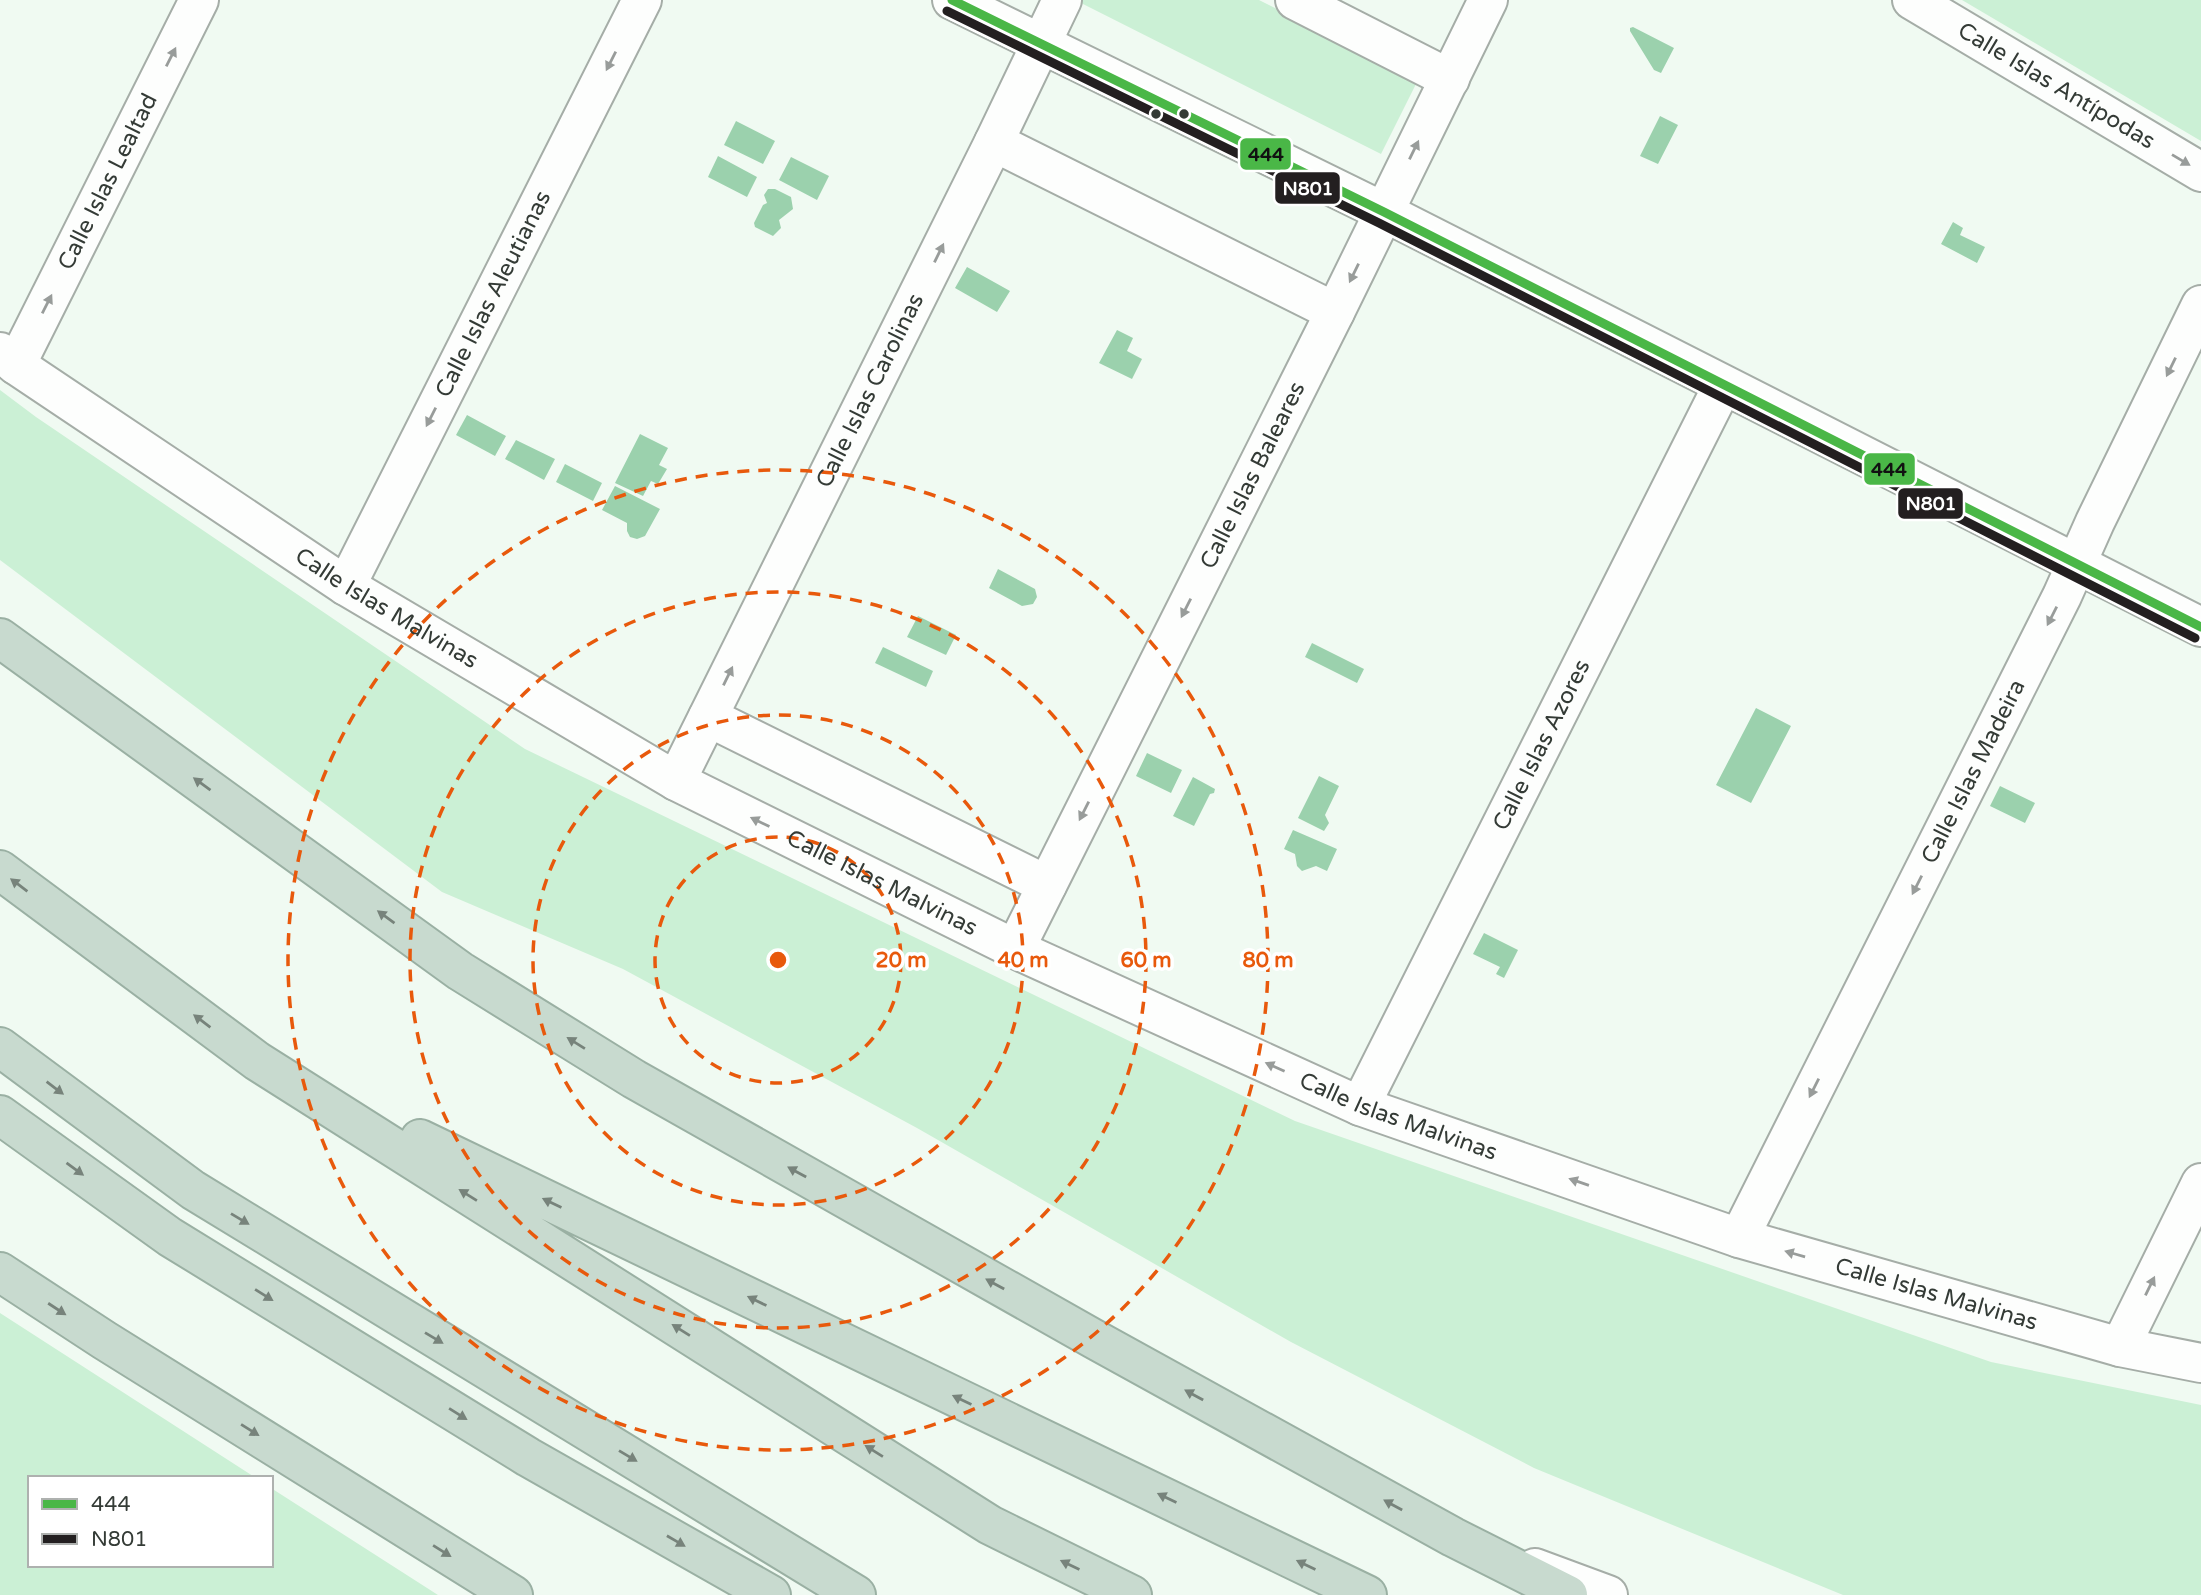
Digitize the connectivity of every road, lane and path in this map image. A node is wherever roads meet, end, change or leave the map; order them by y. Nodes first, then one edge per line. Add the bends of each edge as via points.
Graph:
1 (199, 0) edge
2 (642, 0) edge
3 (953, 0) edge
4 (1062, 0) edge
5 (1295, 0) edge
6 (1488, 0) edge
7 (1912, 0) edge
8 (1041, 44) junction
9 (1450, 79) junction
10 (993, 142) junction
11 (2201, 172) edge
12 (1384, 212) junction
13 (2201, 305) edge
14 (1335, 312) junction
15 (8, 358) edge
16 (1723, 385) junction
17 (2076, 563) junction
18 (346, 586) junction
19 (2201, 627) edge
20 (0, 638) edge
21 (708, 717) junction
22 (676, 781) junction
23 (0, 870) edge
24 (1047, 886) junction
25 (1015, 949) junction
26 (0, 1047) edge
27 (257, 1061) junction
28 (1360, 1106) junction
29 (0, 1115) edge
30 (2201, 1183) edge
31 (1739, 1237) junction
32 (0, 1272) edge
33 (2120, 1347) junction
34 (2201, 1363) edge
35 (1453, 1537) junction
36 (513, 1595) edge
37 (771, 1595) edge
38 (856, 1595) edge
39 (1132, 1595) edge
40 (1367, 1595) edge
41 (1568, 1595) edge
42 (1608, 1595) edge

15 -> 1 street, Calle Islas Lealtad
2 -> 18 street, Calle Islas Aleutianas
3 - 8 street
4 - 8 street, Calle Islas Carolinas
5 - 9 street
6 - 9 street, Calle Islas Baleares
7 -> 11 street, Calle Islas Antípodas
8 - 10 street, Calle Islas Carolinas
8 - 12 street
12 -> 9 street, Calle Islas Baleares
10 - 14 street
21 -> 10 street, Calle Islas Carolinas
12 -> 14 street, Calle Islas Baleares
12 - 16 street
13 -> 17 street, Calle Islas Madeira
14 -> 24 street, Calle Islas Baleares
15 - 18 street, Calle Islas Malvinas
16 - 17 street
16 - 28 street, Calle Islas Azores
17 - 19 street
17 -> 31 street, Calle Islas Madeira
18 - 22 street, Calle Islas Malvinas
35 -> 20 highway via 634,1079 460,971
21 - 22 street, Calle Islas Carolinas
21 - 24 street
25 -> 22 street, Calle Islas Malvinas
27 -> 23 highway
24 - 25 street, Calle Islas Baleares
28 -> 25 street, Calle Islas Malvinas
26 -> 38 highway via 193,1190
39 -> 27 highway via 990,1525
40 -> 27 highway
31 -> 28 street, Calle Islas Malvinas
29 -> 37 highway via 170,1237 528,1457
33 -> 30 street
33 -> 31 street, Calle Islas Malvinas
32 -> 36 highway
33 - 34 street, Calle Islas Malvinas
35 - 41 highway
35 - 42 street

